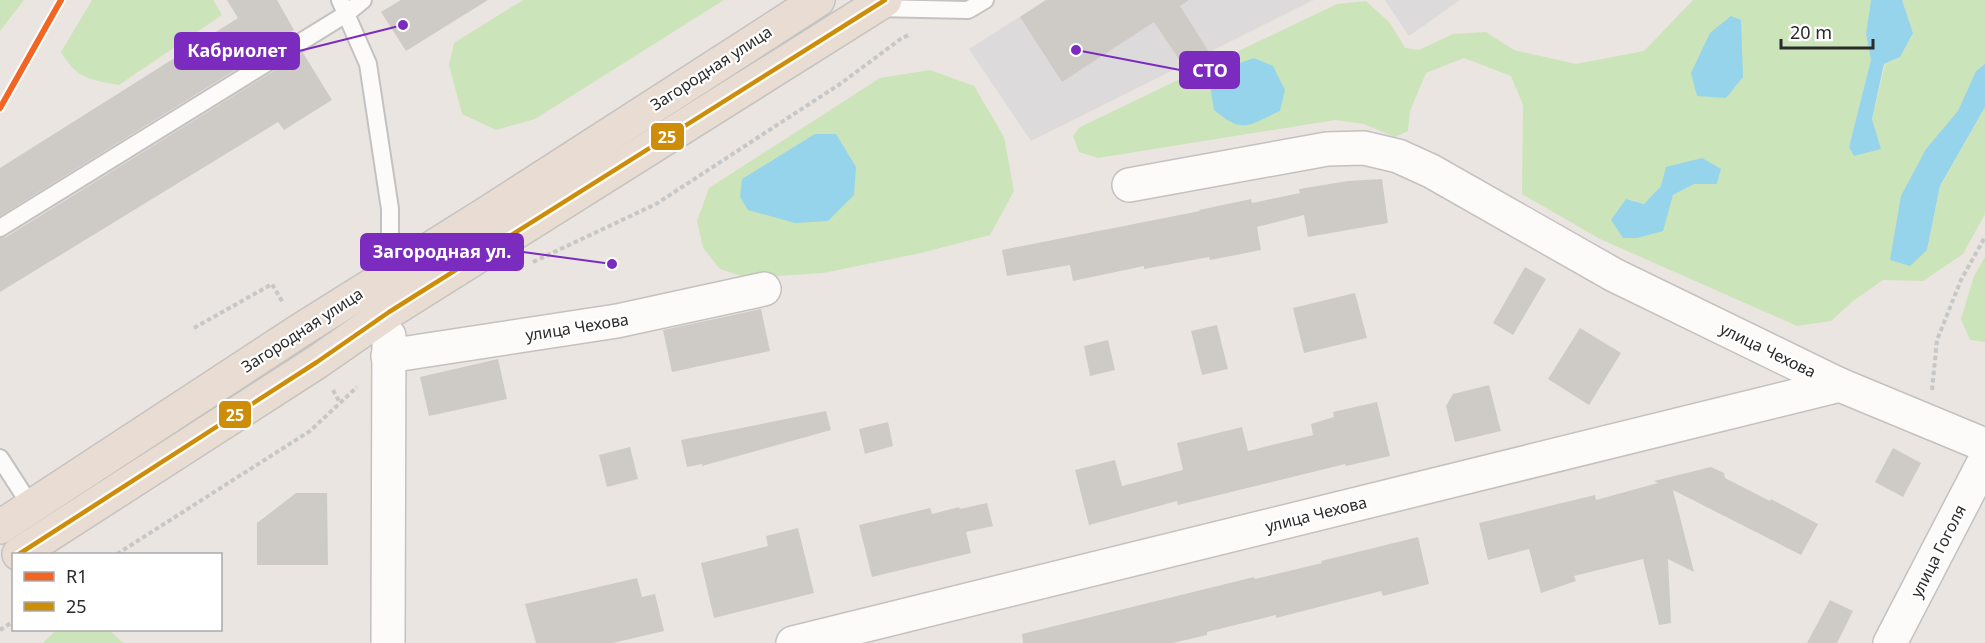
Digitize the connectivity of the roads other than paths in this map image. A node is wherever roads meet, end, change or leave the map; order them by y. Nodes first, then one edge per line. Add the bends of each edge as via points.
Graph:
1 (363, 0) edge
2 (985, 0) edge
3 (855, 4) edge
4 (343, 7) edge
5 (1129, 184) dead end
6 (0, 228) edge
7 (390, 274) junction
8 (764, 289) dead end
9 (389, 312) junction
10 (388, 356) junction
11 (1840, 385) junction
12 (1985, 445) edge
13 (0, 458) edge
14 (1985, 460) edge
15 (31, 506) junction
16 (0, 527) edge
17 (22, 553) edge
18 (388, 643) edge
19 (793, 643) edge
20 (1890, 643) edge

1 - 4 lane
2 - 3 lane via 968,10
3 - 7 highway, Загородная улица
3 - 9 highway, Загородная улица
4 - 6 lane
4 - 7 lane via 368,64 390,209
5 - 11 street, улица Чехова via 1327,149 1364,148 1398,156 1614,275
7 - 9 street
7 - 15 highway, Загородная улица
8 - 10 street, улица Чехова via 616,321
9 - 10 street
9 - 17 highway, Загородная улица
10 - 18 street
11 - 12 street, улица Чехова
11 - 19 street, улица Чехова
13 - 15 lane
14 - 20 street, улица Гоголя
15 - 16 highway, Загородная улица

